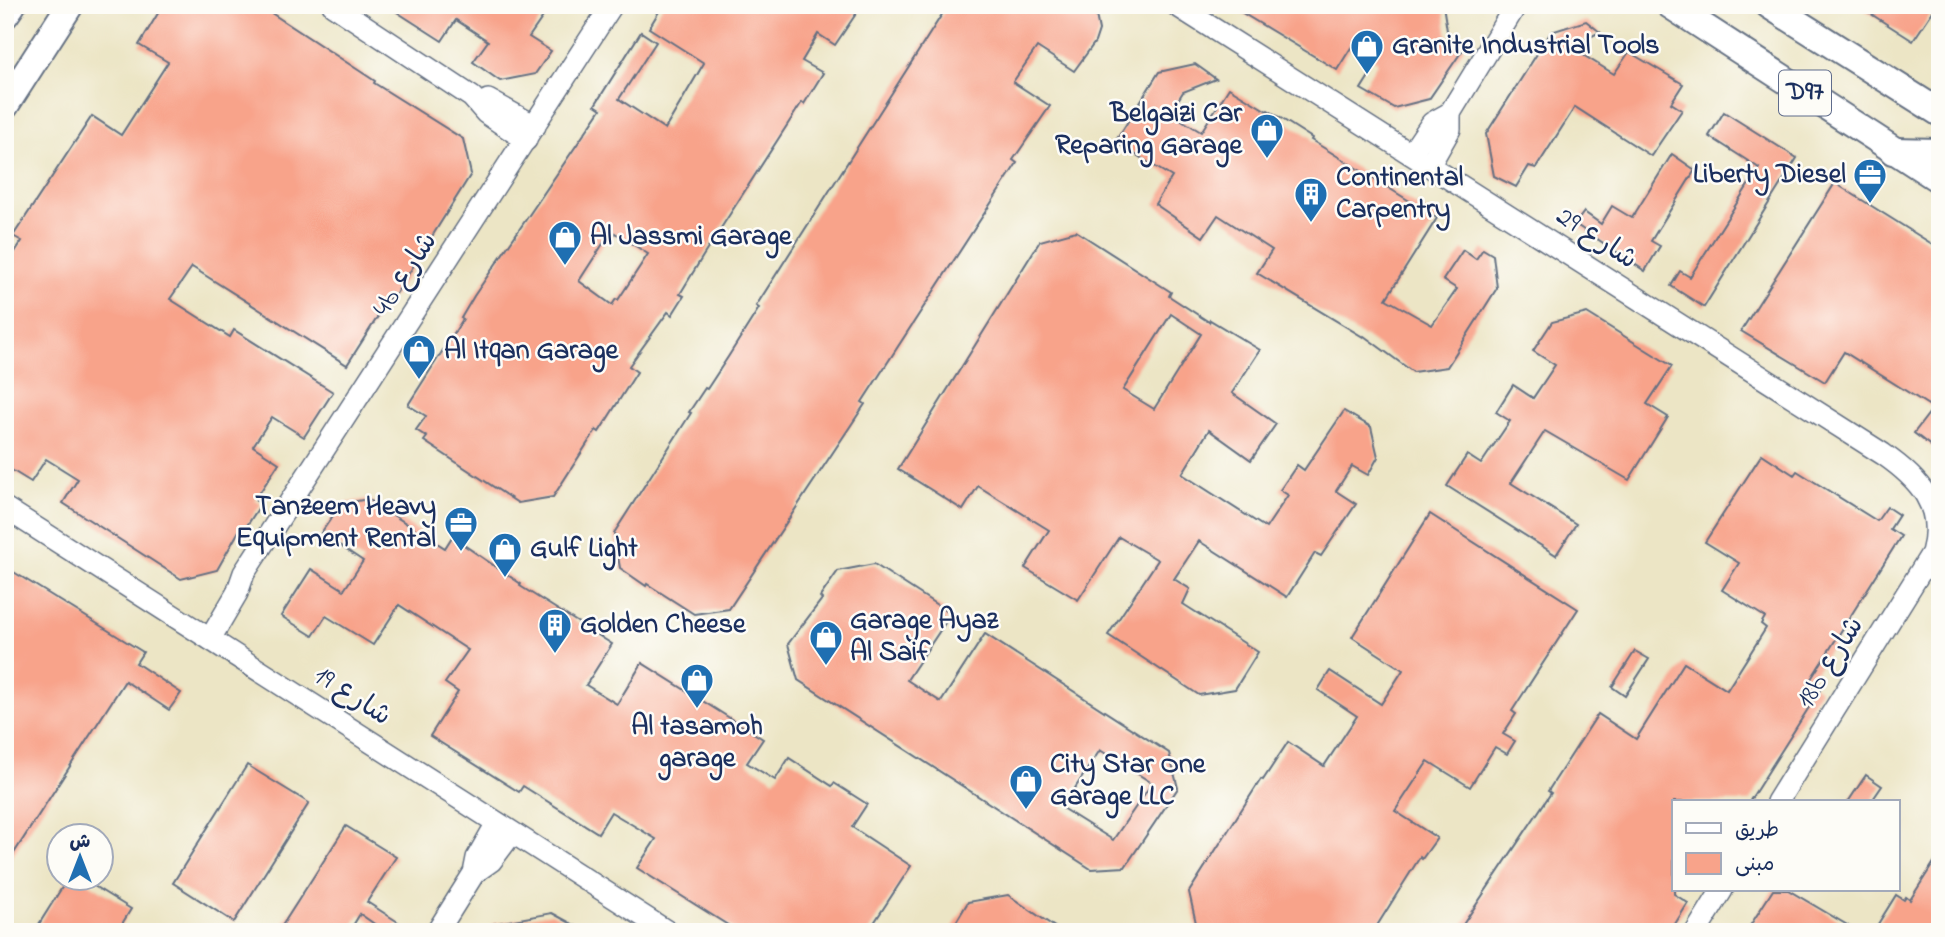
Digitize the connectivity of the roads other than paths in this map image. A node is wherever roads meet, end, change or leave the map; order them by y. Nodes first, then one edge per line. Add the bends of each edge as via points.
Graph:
1 (12, 5) edge
2 (333, 5) edge
3 (612, 5) edge
4 (1176, 5) edge
5 (1670, 5) edge
6 (1769, 5) edge
7 (1518, 6) edge
8 (70, 7) edge
9 (5, 15) edge
10 (5, 106) edge
11 (1940, 113) edge
12 (531, 133) junction
13 (1893, 151) junction
14 (1940, 152) edge
15 (1420, 160) junction
16 (1940, 180) edge
17 (5, 509) edge
18 (1932, 553) joint
19 (204, 635) junction
20 (1778, 800) edge
21 (505, 828) junction
22 (1721, 892) edge
23 (437, 932) edge
24 (668, 932) edge
25 (1696, 932) edge

1 - 9 main road
2 - 12 street via 472,97 486,113
3 - 12 street, 4b شارع
4 - 15 street, شارع 29
5 - 13 main road, D97
6 - 11 main road, D97
7 - 15 street via 1450,113 1448,134
8 - 10 main road
12 - 19 street, 4b شارع via 244,573 237,593
13 - 14 main road
13 - 16 main road, D97
15 - 18 street, شارع 29 via 1894,462 1931,502 1938,526
17 - 19 street, شارع 19
18 - 20 street, 18b شارع
19 - 21 street, شارع 19
21 - 23 street via 477,858 474,873
21 - 24 street, شارع 19
22 - 25 street

